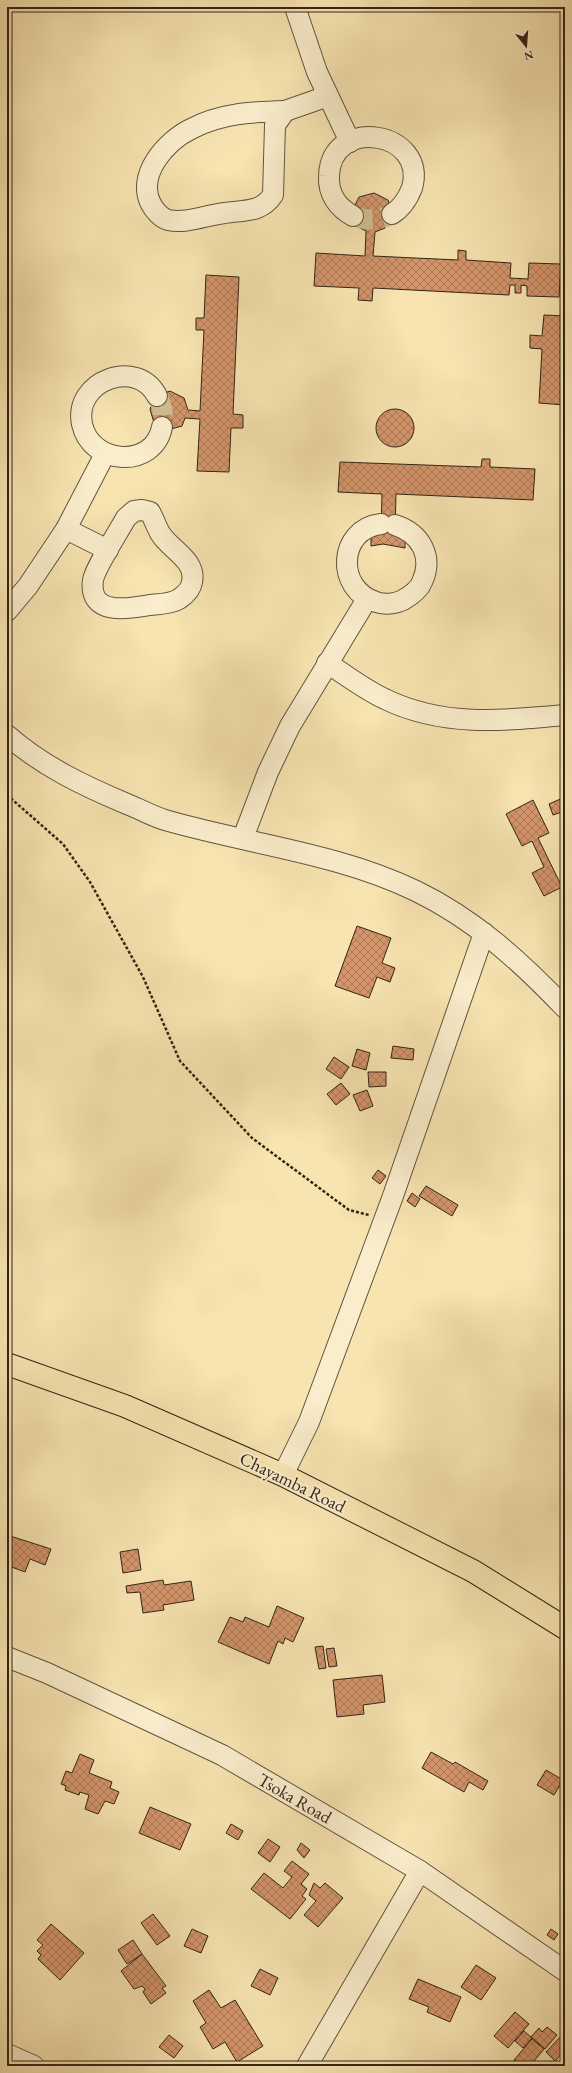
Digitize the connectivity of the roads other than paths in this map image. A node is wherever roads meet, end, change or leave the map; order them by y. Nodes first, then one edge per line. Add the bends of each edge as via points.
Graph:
1 (295, 7) edge
2 (328, 96) junction
3 (285, 111) junction
4 (350, 142) junction
5 (392, 214) tunnel mouth
6 (353, 216) tunnel mouth
7 (157, 396) tunnel mouth
8 (162, 427) tunnel mouth
9 (105, 454) junction
10 (66, 529) junction
11 (108, 550) junction
12 (367, 599) junction
13 (7, 611) edge
14 (328, 663) junction
15 (565, 715) edge
16 (7, 734) edge
17 (243, 838) junction
18 (484, 933) junction
19 (565, 1008) edge
20 (7, 1364) edge
21 (283, 1475) junction
22 (565, 1628) edge
23 (7, 1657) edge
24 (420, 1871) junction
25 (565, 1971) edge
26 (7, 2054) edge
27 (34, 2066) edge
28 (307, 2066) edge

1 - 2 street
2 - 3 street
2 - 4 street
3 - 3 street via 275,125 273,195 267,204 258,209 215,214 186,221 167,219 154,210 147,197 146,183 152,168 170,143 190,129 218,118 241,113
4 - 5 street via 370,136 381,137 391,141 406,155 413,174 412,185 404,204
4 - 6 street via 335,156 329,176 333,197
7 - 9 street via 146,383 134,377 107,378 95,386 87,396 82,409 82,422 93,446
8 - 9 street via 154,443 144,452 131,457
9 - 10 street
10 - 11 street
10 - 13 street via 28,586
11 - 11 street via 126,518 134,511 150,512 161,534 184,558 191,570 192,582 188,592 169,603 123,609 110,608 99,602 93,592 93,579
12 - 12 street via 382,604 398,602 412,595 422,583 427,568 425,552 418,538 406,528 388,524 376,525 361,532 351,544 346,559 348,575 355,589
12 - 14 street
14 - 15 street via 383,699 414,712 466,721 502,721
14 - 17 street via 290,726 268,772
16 - 17 street via 60,773 111,797 164,819
17 - 18 street via 308,854 401,886 456,913
18 - 19 street via 515,958
18 - 21 street via 384,1220 309,1422
20 - 21 main road, Chayamba Road via 125,1406
21 - 22 main road, Chayamba Road via 473,1571
23 - 24 street, Tsoka Road via 47,1673 222,1755
24 - 25 street, Tsoka Road
24 - 28 street
26 - 27 street

